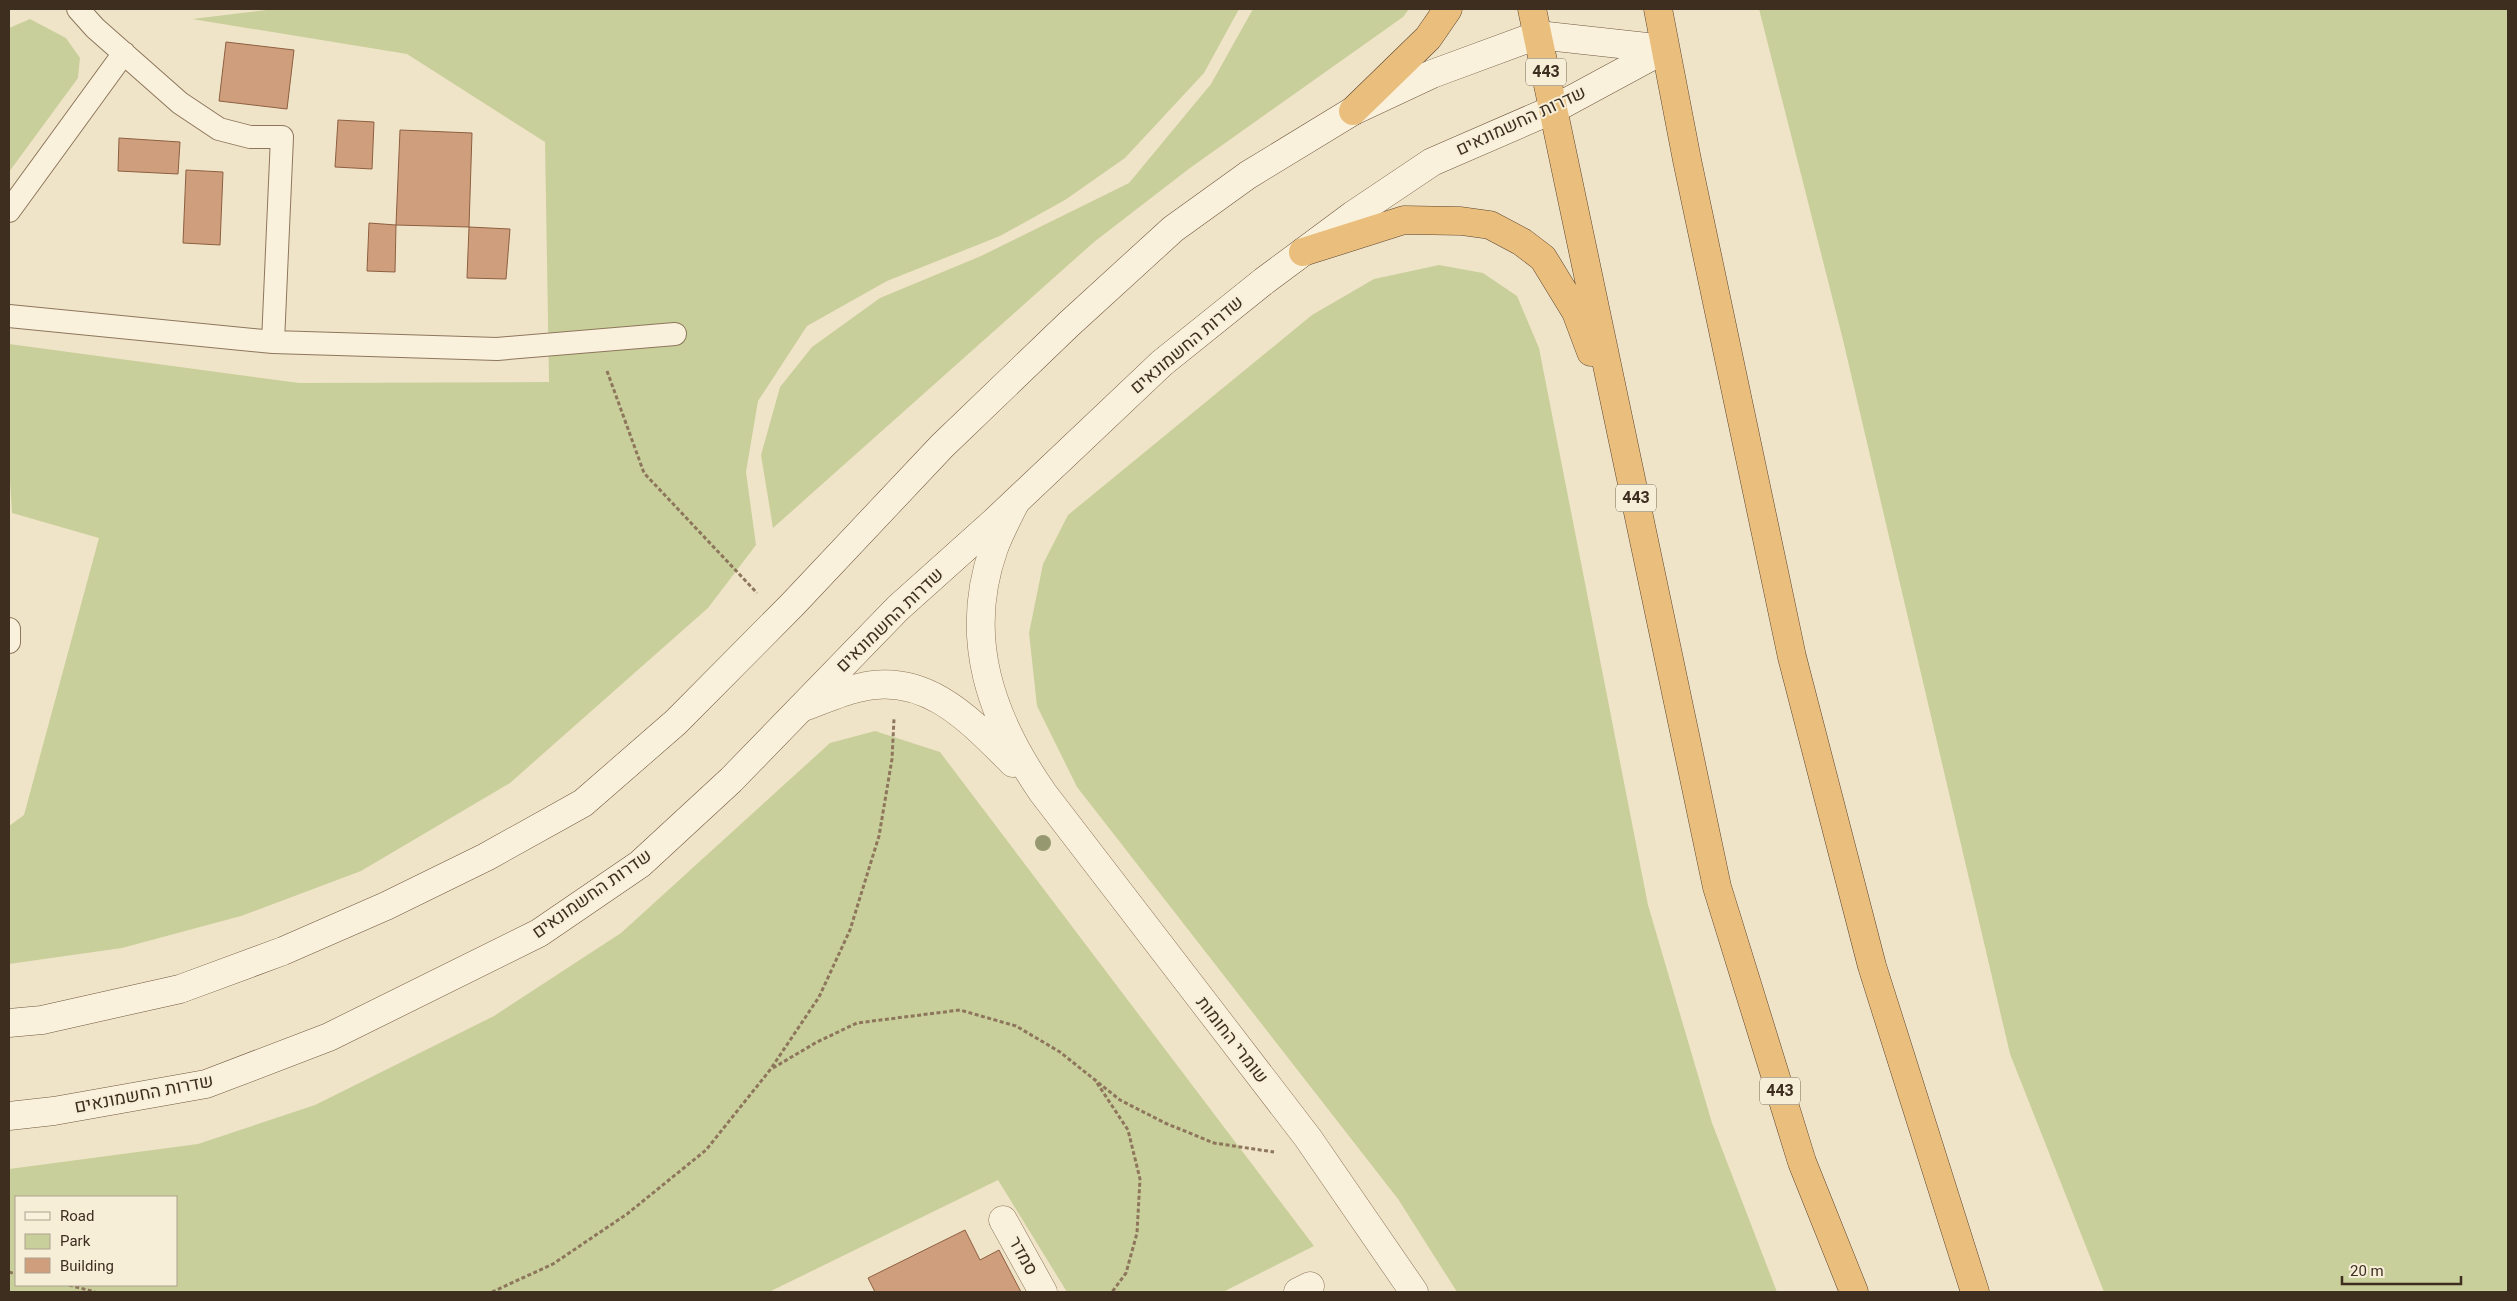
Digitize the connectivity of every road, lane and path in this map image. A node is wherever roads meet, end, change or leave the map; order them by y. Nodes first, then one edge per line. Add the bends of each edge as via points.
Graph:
1 (78, 9) edge
2 (1448, 9) edge
3 (1532, 9) edge
4 (1658, 9) edge
5 (1538, 35) junction
6 (1665, 49) junction
7 (124, 53) junction
8 (1554, 109) junction
9 (1353, 111) junction
10 (9, 211) edge
11 (1303, 252) junction
12 (9, 316) edge
13 (674, 334) dead end
14 (596, 341) junction
15 (273, 342) junction
16 (1625, 446) junction
17 (1016, 502) junction
18 (780, 617) junction
19 (9, 629) edge
20 (9, 642) edge
21 (896, 684) junction
22 (801, 708) junction
23 (1043, 793) junction
24 (9, 1022) edge
25 (770, 1070) junction
26 (1094, 1079) junction
27 (9, 1116) edge
28 (1324, 1160) junction
29 (1003, 1220) dead end
30 (73, 1286) edge
31 (95, 1292) edge
32 (492, 1292) edge
33 (1043, 1292) edge
34 (1112, 1292) edge
35 (1414, 1292) edge
36 (1854, 1292) edge
37 (1975, 1292) edge

1 - 7 lane
2 - 9 highway via 1428,38
3 - 5 highway, 443
4 - 6 highway
5 - 6 main road
5 - 8 highway, 443
5 - 9 main road via 1432,74
6 - 8 main road, שדרות החשמונאים
6 - 37 highway via 1792,657 1872,966
7 - 10 lane
7 - 15 lane via 180,103 219,129 250,137 282,137
8 - 11 main road, שדרות החשמונאים via 1432,162
8 - 16 highway, 443
9 - 18 main road via 1248,175 1173,229 942,446
11 - 16 highway via 1404,220 1490,225 1522,242 1543,258 1576,312
11 - 17 main road, שדרות החשמונאים via 1162,363
12 - 15 lane
13 - 14 lane
14 - 15 lane via 497,349
14 - 18 path via 644,474
16 - 36 highway, 443 via 1717,886 1802,1162
17 - 22 main road, שדרות החשמונאים via 898,608
17 - 23 main road, שומרי החומות via 994,548 983,590 980,636 987,679 1000,720 1019,759
18 - 24 main road via 676,722 583,803 486,857 283,951 180,989 42,1020
19 - 20 lane
21 - 22 main road, שומרי החומות via 859,687
21 - 23 main road, שומרי החומות via 929,694 966,716
21 - 25 path via 892,758 879,836 850,930 819,997
22 - 27 main road, שדרות החשמונאים via 731,780 640,864 539,933 329,1037 206,1084 54,1112
23 - 28 main road, שומרי החומות
25 - 26 path via 817,1042 857,1024 960,1010 1016,1026 1060,1052
25 - 32 path via 706,1150 627,1214 553,1264
26 - 28 path via 1120,1100 1164,1123 1214,1143
26 - 34 path via 1128,1130 1140,1179 1138,1233 1126,1274
28 - 35 main road, שומרי החומות
29 - 33 main road, סמדר
30 - 31 path

